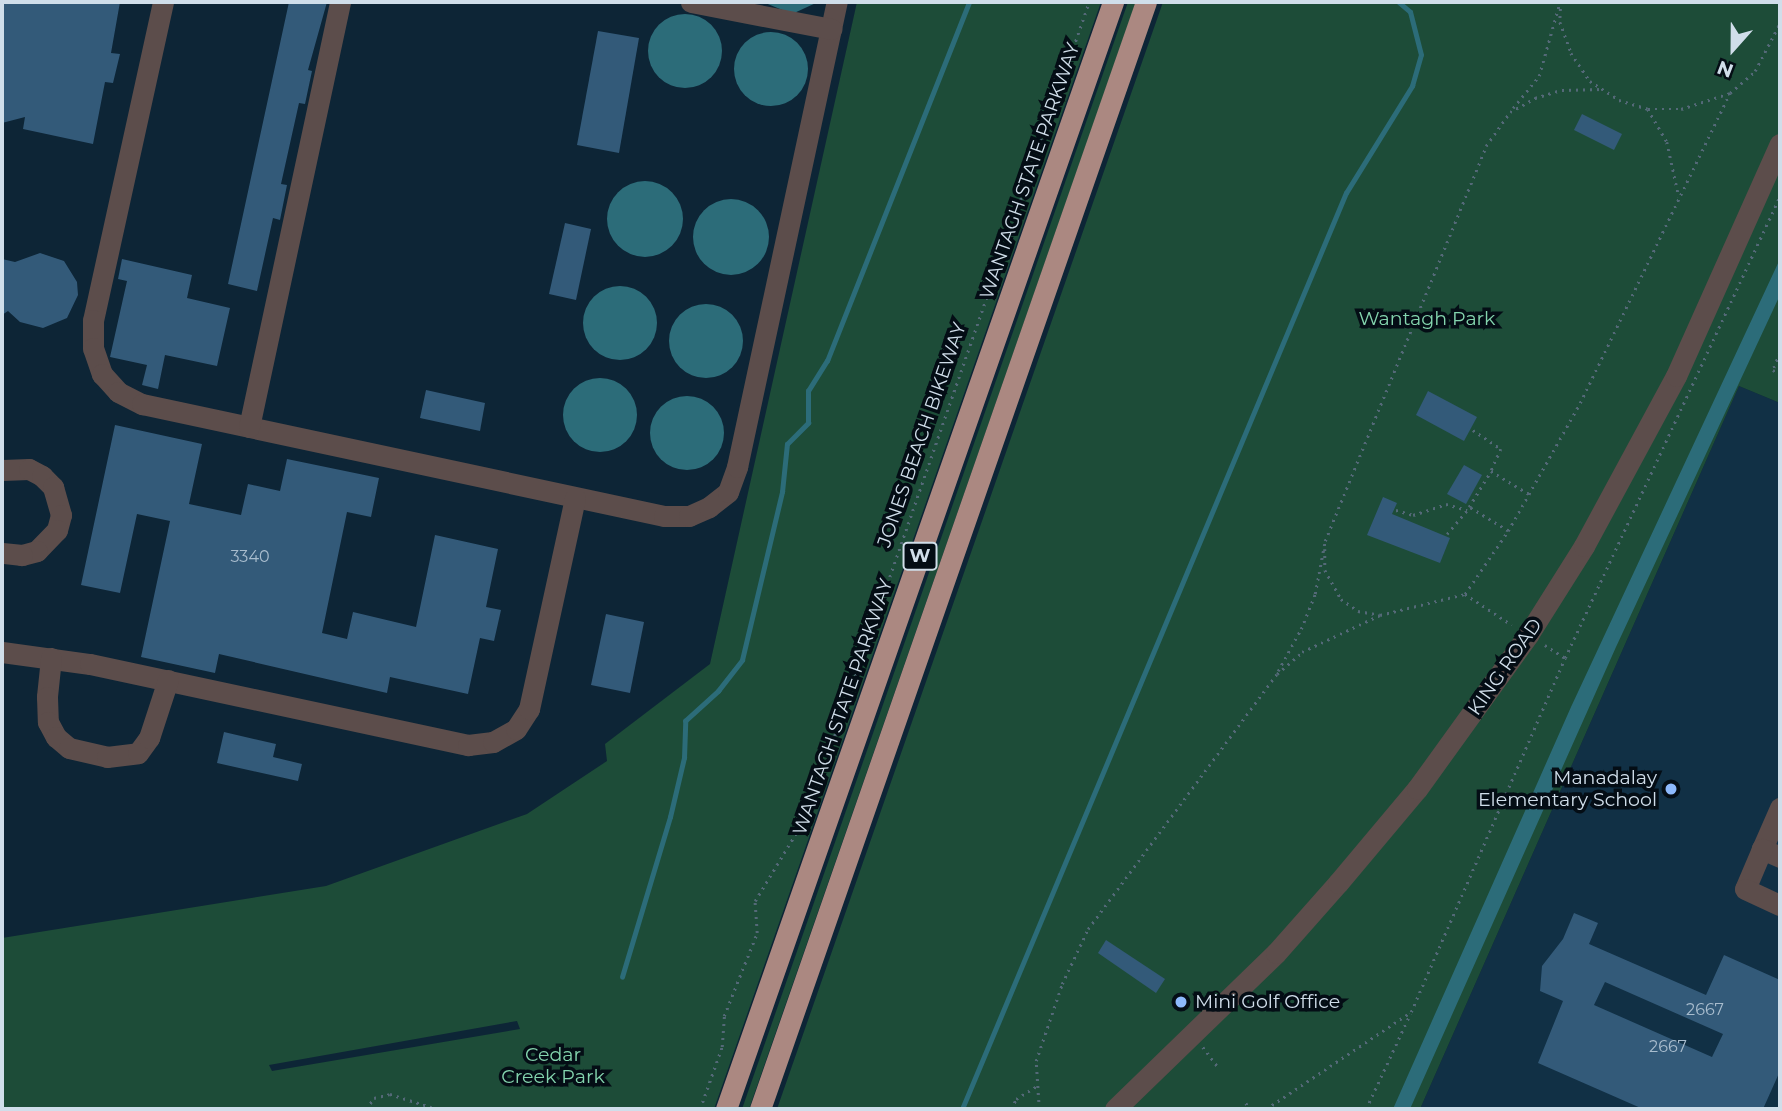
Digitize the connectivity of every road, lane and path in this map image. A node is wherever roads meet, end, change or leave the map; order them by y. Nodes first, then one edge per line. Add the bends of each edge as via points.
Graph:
1 (163, 2) edge
2 (340, 2) edge
3 (691, 2) edge
4 (837, 2) edge
5 (1088, 2) edge
6 (1113, 2) edge
7 (1146, 2) edge
8 (1561, 2) edge
9 (1780, 23) edge
10 (831, 29) junction
11 (1602, 89) junction
12 (1730, 93) junction
13 (1648, 109) junction
14 (1511, 111) junction
15 (1780, 144) edge
16 (1780, 196) edge
17 (1679, 198) junction
18 (1780, 353) edge
19 (1780, 374) edge
20 (249, 427) junction
21 (1473, 430) dead end
22 (2, 470) edge
23 (1491, 471) junction
24 (1529, 494) junction
25 (575, 498) junction
26 (1468, 509) junction
27 (1396, 510) dead end
28 (1508, 531) junction
29 (1447, 534) dead end
30 (1325, 541) junction
31 (2, 553) edge
32 (1380, 615) junction
33 (2, 652) edge
34 (51, 658) junction
35 (1277, 674) junction
36 (168, 680) junction
37 (1780, 808) edge
38 (1771, 853) edge
39 (1780, 905) edge
40 (1411, 1012) junction
41 (1198, 1042) dead end
42 (1218, 1067) dead end
43 (1038, 1085) junction
44 (1246, 1103) dead end
45 (366, 1109) edge
46 (437, 1109) edge
47 (700, 1109) edge
48 (726, 1109) edge
49 (760, 1109) edge
50 (1011, 1109) edge
51 (1040, 1109) edge
52 (1115, 1109) edge
53 (1250, 1109) edge
54 (1266, 1109) edge
55 (1366, 1109) edge

1 - 20 street via 93,320 93,348 102,374 118,392 142,404
2 - 20 street
3 - 10 street
4 - 10 street
5 - 47 path, JONES BEACH BIKEWAY via 807,815 760,884 755,901 757,933 724,1016 722,1047
6 - 48 highway, WANTAGH STATE PARKWAY / W
7 - 49 highway, W
8 - 11 path via 1560,23 1571,52 1590,81
8 - 14 path via 1539,76
9 - 12 path via 1755,71
10 - 25 street via 728,492 689,516 664,516
11 - 13 path
11 - 14 path via 1562,90
12 - 13 path via 1681,108
12 - 17 path
13 - 17 path via 1667,142
14 - 30 path via 1486,146
15 - 52 street, KING ROAD via 1676,376 1584,545 1528,635 1417,789 1338,883 1267,962
16 - 40 path via 1565,658
17 - 24 path via 1580,403
18 - 19 path via 1773,370
20 - 25 street
21 - 23 path via 1501,449
22 - 31 street via 22,468 43,476 53,487 61,515 57,530 37,551
23 - 24 path
23 - 26 path
24 - 28 path
25 - 36 street via 529,709 516,730 493,742 468,745
26 - 27 path via 1446,505 1413,515
26 - 28 path
26 - 29 path
28 - 32 path via 1465,594
30 - 32 path via 1330,585 1358,611
30 - 35 path via 1315,594
32 - 35 path via 1302,652
33 - 34 street
34 - 36 street
34 - 36 street via 48,722 56,737 69,748 107,757 138,753 149,738
35 - 43 path via 1088,929 1062,984 1036,1061
37 - 38 street
38 - 39 street via 1745,889
40 - 54 path
40 - 55 path
41 - 42 path
43 - 50 path via 1016,1099
43 - 51 path
44 - 53 path
45 - 46 path via 374,1098 390,1094

